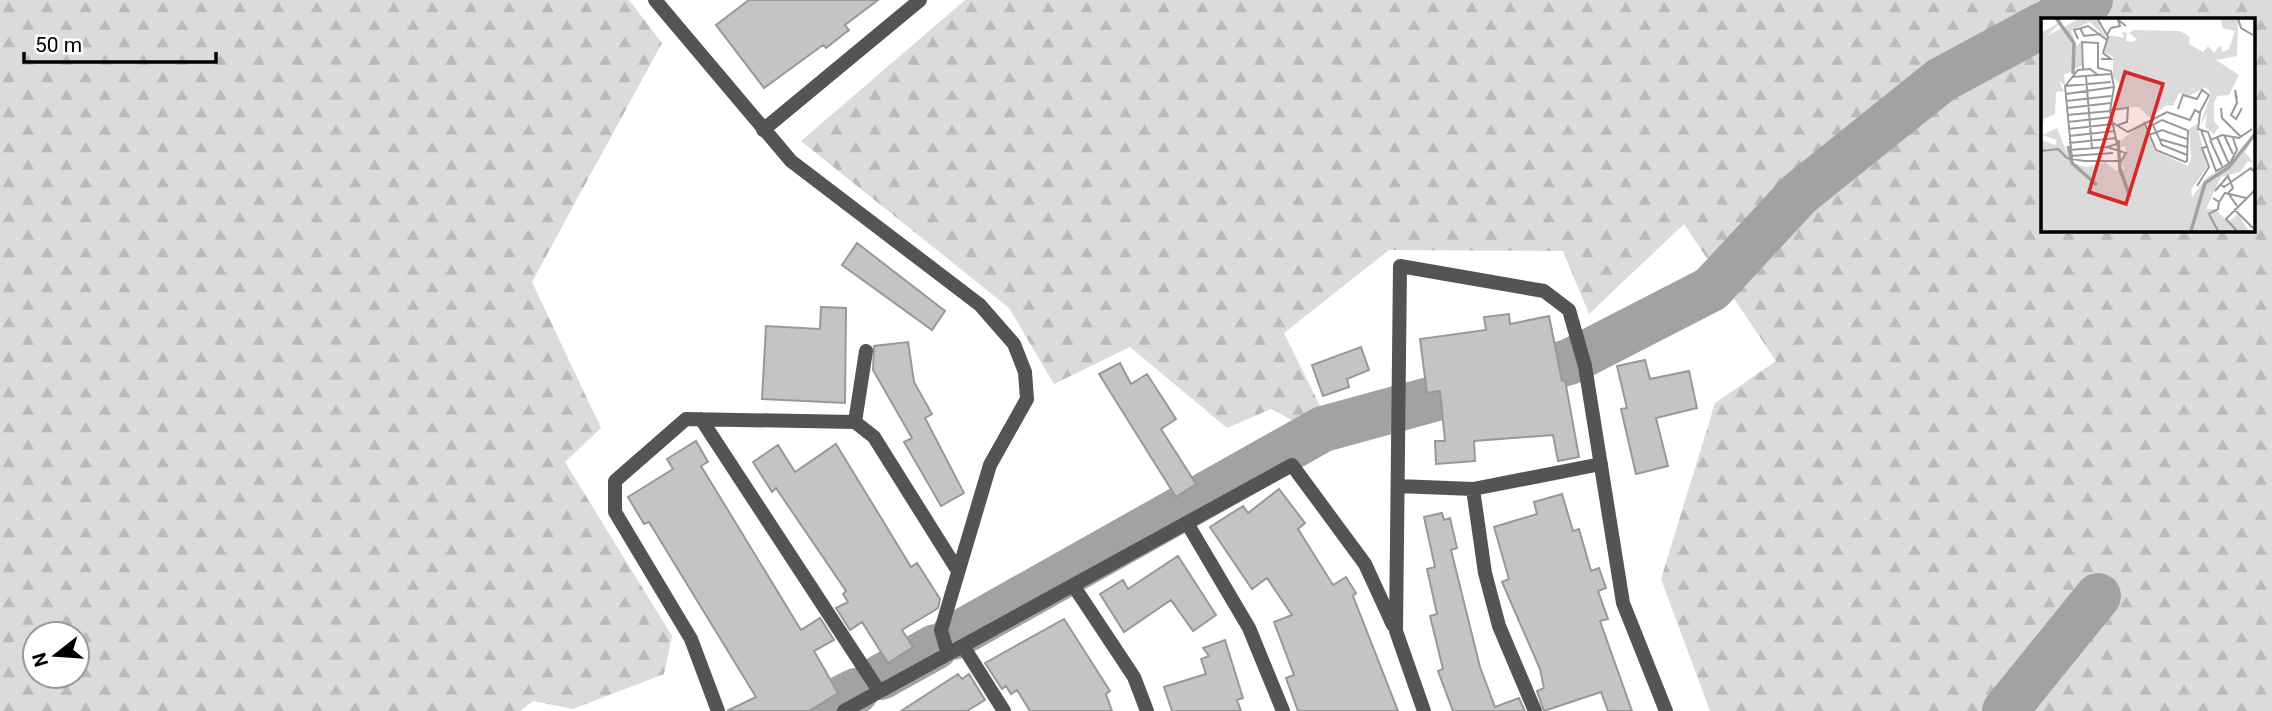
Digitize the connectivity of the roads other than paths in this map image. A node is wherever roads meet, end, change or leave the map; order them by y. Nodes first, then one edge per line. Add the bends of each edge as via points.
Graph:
1 (655, 0) edge
2 (920, 0) edge
3 (763, 130) junction
4 (866, 351) dead end
5 (701, 419) junction
6 (855, 422) junction
7 (1601, 464) junction
8 (1398, 486) junction
9 (1473, 489) junction
10 (1187, 523) junction
11 (958, 571) junction
12 (1073, 585) junction
13 (1396, 631) junction
14 (962, 646) junction
15 (948, 654) junction
16 (879, 691) junction
17 (853, 709) edge
18 (718, 711) edge
19 (1004, 711) edge
20 (1147, 711) edge
21 (1283, 711) edge
22 (1424, 711) edge
23 (1535, 711) edge
24 (1666, 711) edge

1 - 3 street
2 - 3 street
3 - 11 street via 791,161 980,305 1014,344 1025,372 1027,399 990,465
4 - 6 street
5 - 6 street
5 - 16 street
5 - 18 street via 686,419 615,481 615,512 691,639
6 - 11 street via 874,437
7 - 8 street via 1586,366 1569,310 1544,291 1400,266
7 - 9 street
7 - 24 street via 1623,603
8 - 9 street
8 - 13 street
9 - 23 street via 1485,573 1499,626
10 - 12 street
10 - 13 street via 1292,465 1364,564
10 - 21 street via 1249,628
11 - 15 street via 941,630
12 - 14 street
12 - 20 street via 1134,677
13 - 22 street
14 - 15 street
14 - 19 street
15 - 16 street
16 - 17 street

